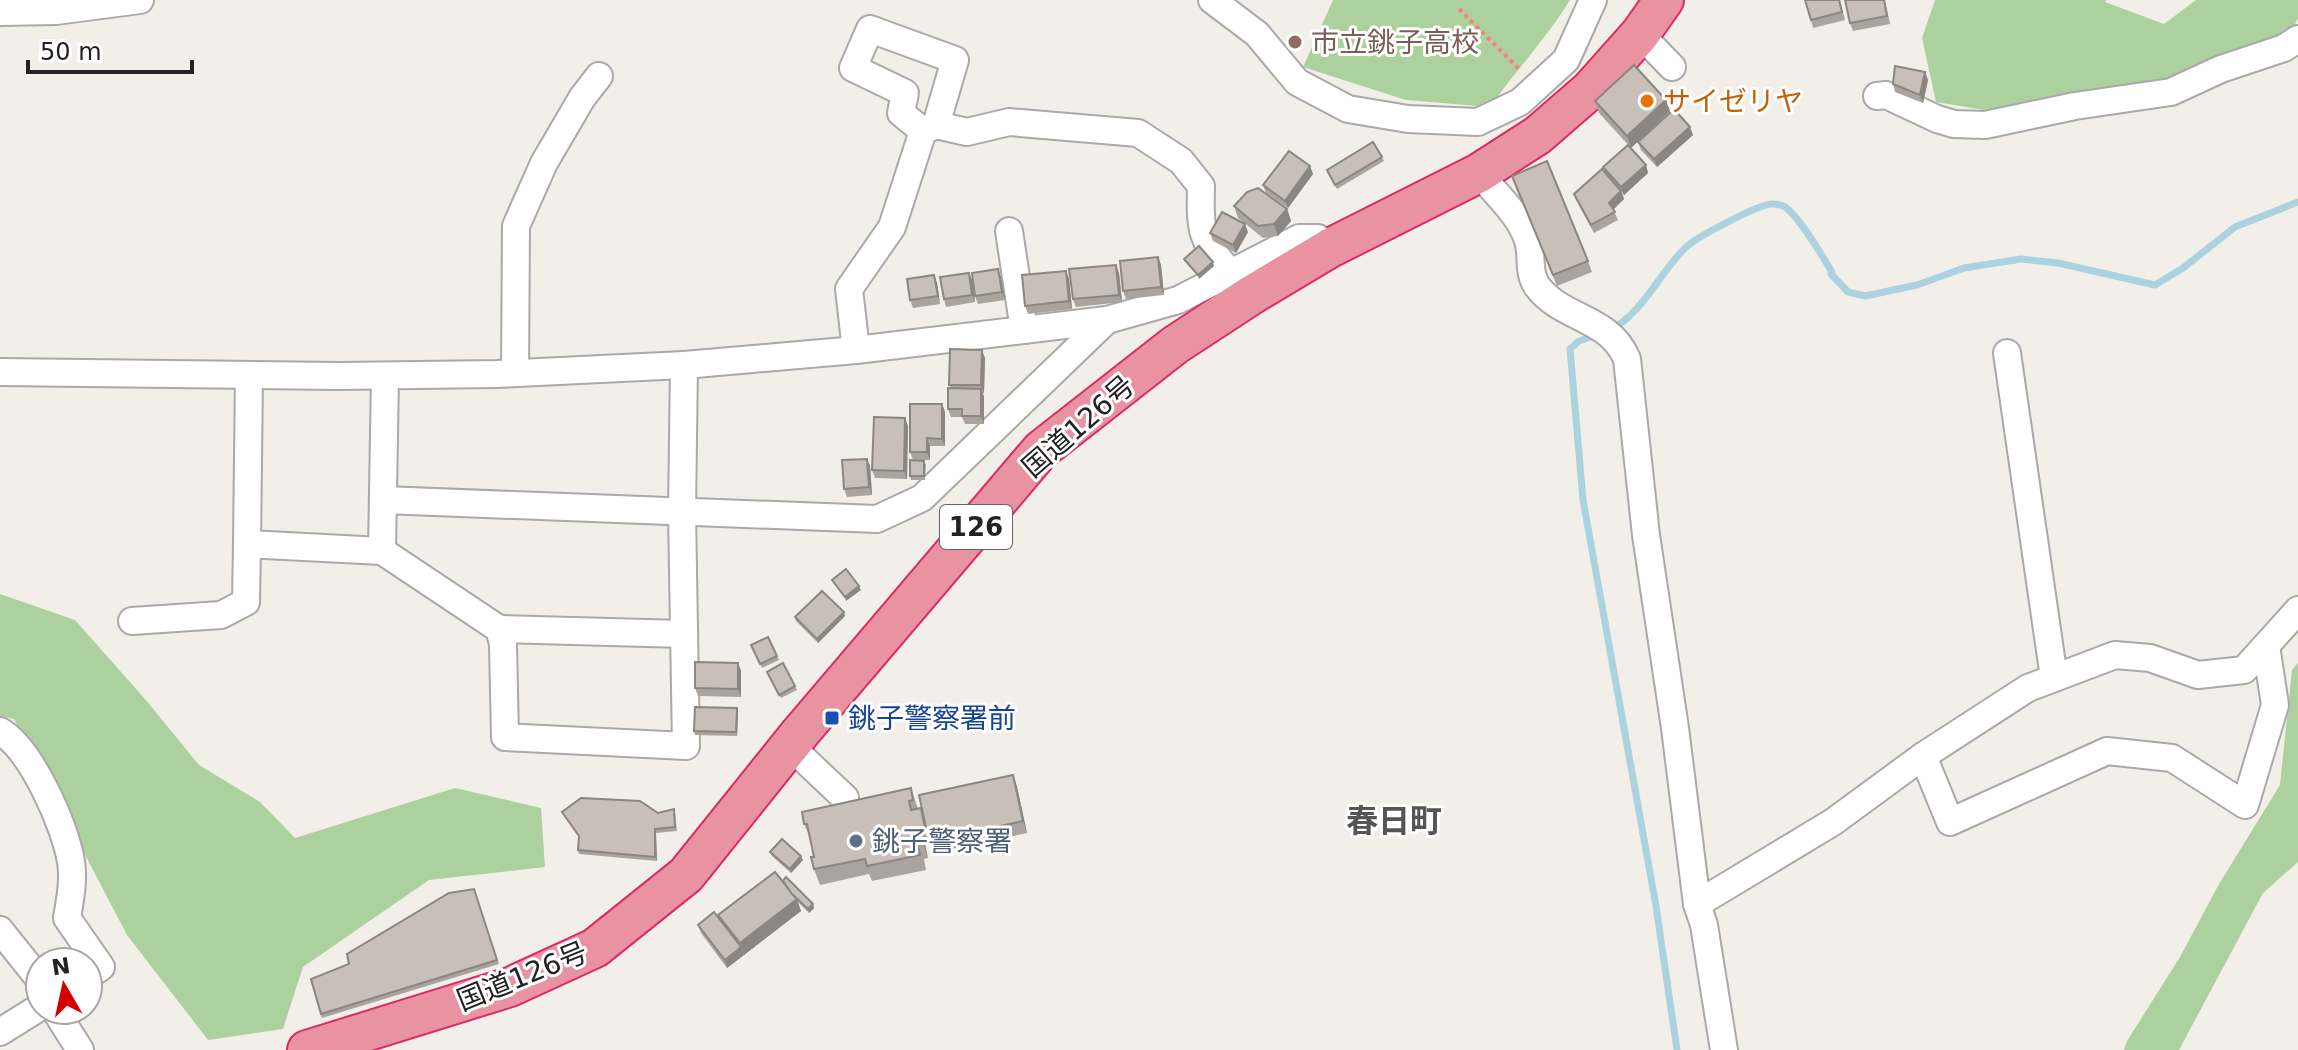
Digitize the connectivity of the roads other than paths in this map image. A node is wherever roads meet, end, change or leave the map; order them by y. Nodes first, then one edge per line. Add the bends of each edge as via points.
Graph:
1 (140, 0) edge
2 (1212, 0) edge
3 (1593, 0) edge
4 (1664, 0) edge
5 (0, 12) edge
6 (1640, 34) junction
7 (2298, 39) edge
8 (1672, 67) dead end
9 (599, 76) dead end
10 (1877, 96) dead end
11 (1479, 173) junction
12 (1009, 231) dead end
13 (1330, 248) junction
14 (1232, 274) junction
15 (1107, 320) junction
16 (1024, 330) junction
17 (856, 350) junction
18 (2007, 353) dead end
19 (684, 365) junction
20 (0, 372) edge
21 (515, 373) junction
22 (249, 375) junction
23 (385, 376) junction
24 (383, 500) junction
25 (682, 512) junction
26 (247, 544) junction
27 (382, 551) junction
28 (2298, 610) edge
29 (132, 621) dead end
30 (499, 629) junction
31 (684, 634) junction
32 (2266, 646) junction
33 (2054, 678) junction
34 (0, 731) edge
35 (790, 746) junction
36 (1923, 756) junction
37 (845, 798) dead end
38 (1697, 904) junction
39 (0, 930) edge
40 (86, 946) edge
41 (24, 960) edge
42 (24, 1017) edge
43 (65, 1026) edge
44 (0, 1032) edge
45 (80, 1050) edge
46 (307, 1050) edge
47 (1724, 1050) edge

1 - 5 street
2 - 3 street via 1257,34 1297,82 1348,109 1478,122 1520,102 1566,60
4 - 6 highway, 国道126号 / 126
6 - 8 street
6 - 11 highway, 国道126号 / 126 via 1564,114
7 - 10 street via 2171,92 1985,125 1954,124 1886,95
9 - 21 street via 544,163 516,226
11 - 13 highway, 国道126号 / 126
11 - 38 street via 1512,212 1528,243 1537,286 1554,302 1602,327 1621,344 1627,359
12 - 16 street
13 - 14 street via 1318,238 1299,238
13 - 35 highway, 国道126号 / 126 via 1175,345 1041,450
14 - 15 street via 1178,300
14 - 17 street via 1200,229 1201,186 1181,161 1138,133 1009,122 967,132 929,128 892,227 849,289
15 - 16 street
15 - 25 street via 922,498 877,519
16 - 17 street
17 - 19 street
18 - 33 street
19 - 21 street
19 - 25 street
20 - 22 street
21 - 23 street
22 - 23 street
22 - 26 street
23 - 24 street
24 - 25 street
24 - 27 street
25 - 31 street
26 - 27 street
26 - 29 street via 246,602 221,615
27 - 30 street
28 - 32 street
30 - 31 street
30 - 31 street via 505,737 686,746
32 - 33 street via 2244,670 2198,675 2150,658 2115,655
32 - 36 street via 2275,705 2245,805 2172,758 2107,751 1950,822
33 - 36 street via 2028,688
34 - 40 street via 21,750 55,811 71,862 67,918
35 - 37 street
35 - 46 highway, 国道126号 / 126 via 686,875 595,948 510,987
36 - 38 street via 1833,822
38 - 47 street
39 - 41 street
42 - 44 street
43 - 45 street

